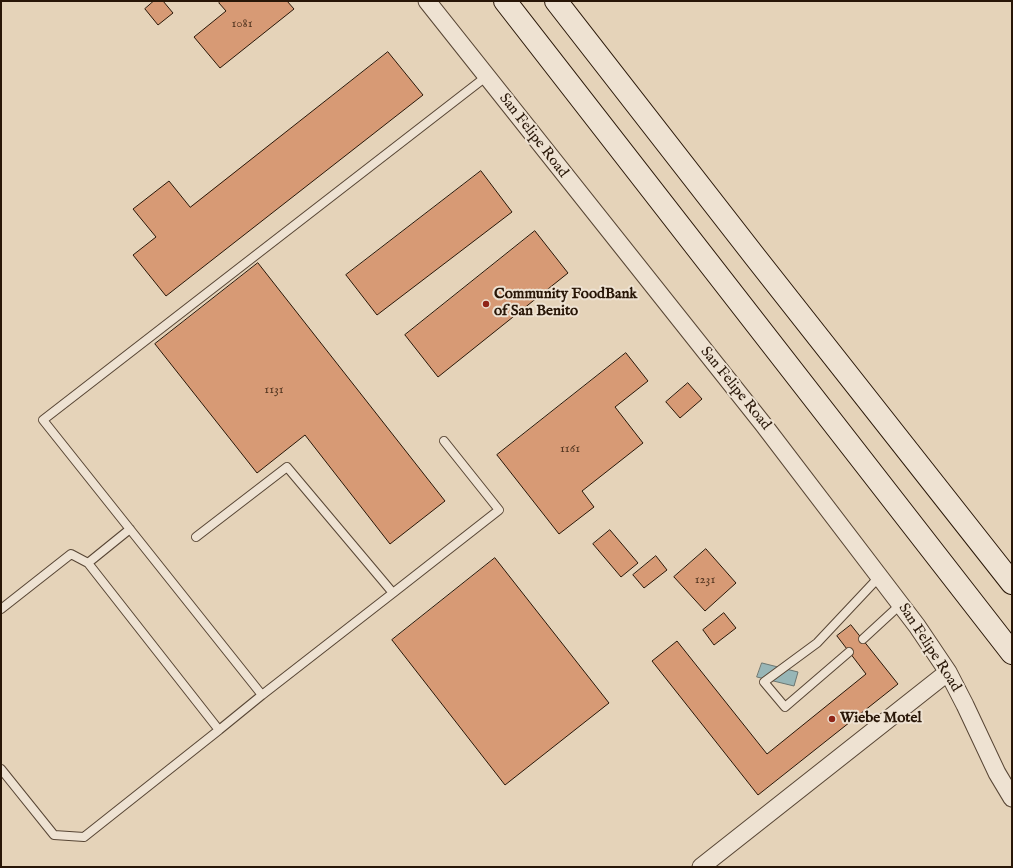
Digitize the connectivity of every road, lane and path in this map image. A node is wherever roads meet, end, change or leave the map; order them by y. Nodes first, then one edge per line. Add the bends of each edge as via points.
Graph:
1 (427, 1) edge
2 (505, 1) edge
3 (556, 1) edge
4 (486, 76) junction
5 (444, 441) dead end
6 (130, 529) junction
7 (196, 537) dead end
8 (88, 563) junction
9 (880, 576) junction
10 (1012, 583) edge
11 (393, 593) junction
12 (901, 604) junction
13 (1, 609) edge
14 (863, 639) dead end
15 (849, 652) dead end
16 (1012, 653) edge
17 (948, 672) junction
18 (262, 695) junction
19 (219, 730) junction
20 (1, 769) edge
21 (1012, 798) edge
22 (701, 867) edge

1 - 4 street, San Felipe Road
2 - 16 main road
3 - 10 main road
4 - 6 lane via 43,420
4 - 9 street, San Felipe Road via 763,424
5 - 11 lane via 499,510
6 - 8 lane
6 - 18 lane
7 - 11 lane via 287,467
8 - 13 lane via 71,554
8 - 19 lane
9 - 12 street, San Felipe Road
9 - 15 lane via 817,643 764,682 784,707
11 - 18 lane
12 - 14 lane
12 - 17 street, San Felipe Road
17 - 21 street, San Felipe Road via 997,773
17 - 22 street
18 - 19 lane
19 - 20 lane via 84,837 54,835

